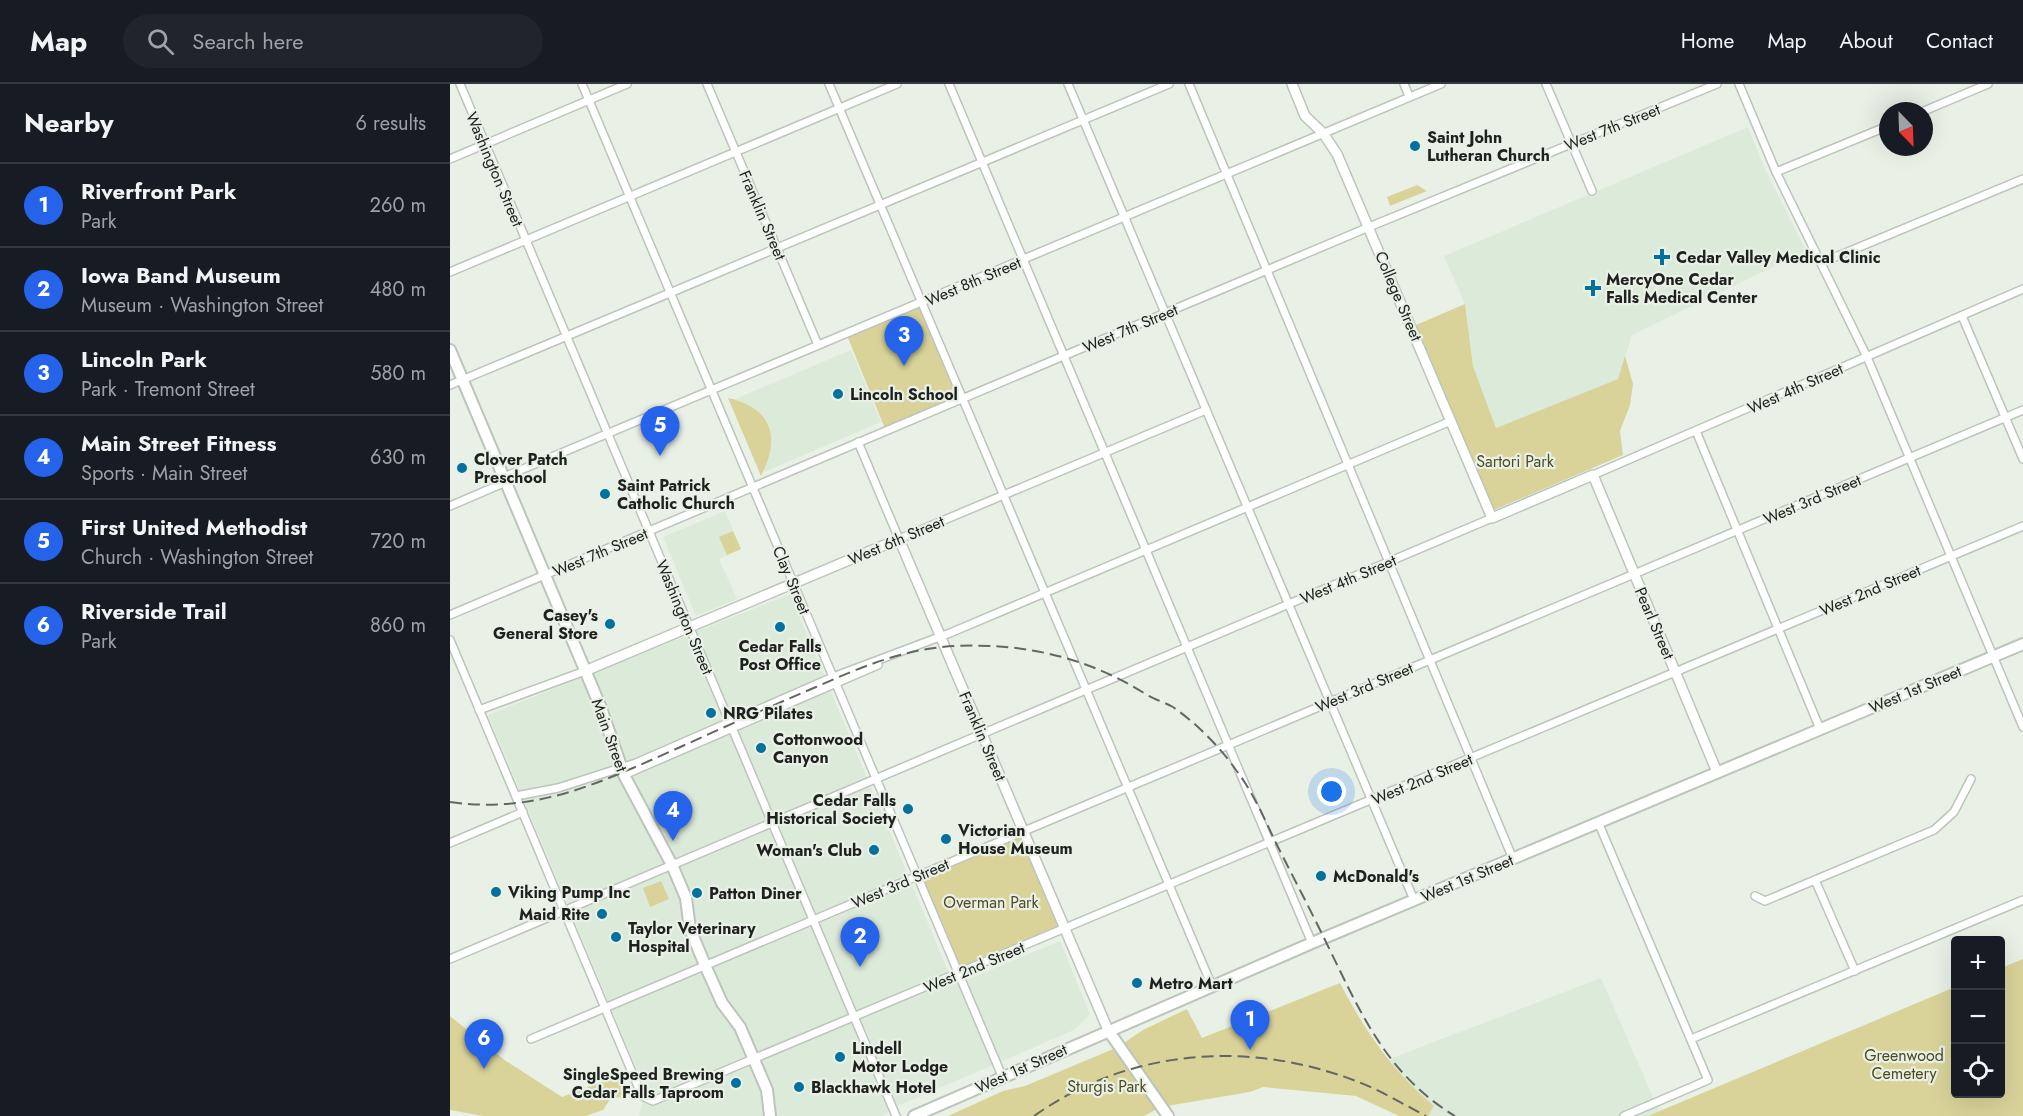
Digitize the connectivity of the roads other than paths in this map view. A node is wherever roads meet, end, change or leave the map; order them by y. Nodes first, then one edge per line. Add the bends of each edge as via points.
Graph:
1 (460, 84) edge
2 (582, 84) edge
3 (627, 84) edge
4 (707, 84) edge
5 (829, 84) edge
6 (897, 84) edge
7 (949, 84) edge
8 (1068, 84) edge
9 (1169, 84) edge
10 (1189, 84) edge
11 (1292, 84) edge
12 (1404, 84) edge
13 (1441, 84) edge
14 (1546, 84) edge
15 (1717, 84) edge
16 (1738, 84) edge
17 (1988, 84) edge
18 (1409, 96) junction
19 (589, 100) junction
20 (1933, 107) edge
21 (840, 108) junction
22 (1083, 120) junction
23 (1879, 130) edge
24 (1323, 133) junction
25 (1571, 143) junction
26 (485, 144) junction
27 (736, 152) junction
28 (450, 159) edge
29 (982, 162) junction
30 (1776, 172) junction
31 (1227, 174) junction
32 (2023, 179) edge
33 (1592, 191) dead end
34 (630, 196) junction
35 (880, 205) junction
36 (1125, 217) junction
37 (1369, 227) junction
38 (525, 240) junction
39 (777, 248) junction
40 (1023, 260) junction
41 (1821, 263) junction
42 (1267, 270) junction
43 (450, 272) edge
44 (2023, 289) edge
45 (671, 293) junction
46 (922, 302) junction
47 (1165, 313) junction
48 (1962, 316) junction
49 (566, 336) junction
50 (818, 345) junction
51 (450, 350) edge
52 (1063, 356) junction
53 (1867, 357) junction
54 (462, 380) junction
55 (450, 385) edge
56 (712, 390) junction
57 (963, 398) junction
58 (1206, 410) junction
59 (2023, 410) edge
60 (2005, 417) junction
61 (1451, 421) junction
62 (1696, 431) junction
63 (607, 433) junction
64 (858, 442) junction
65 (1104, 453) junction
66 (1910, 458) junction
67 (2023, 459) edge
68 (1348, 464) junction
69 (1593, 475) junction
70 (505, 480) junction
71 (753, 487) junction
72 (1003, 495) junction
73 (450, 506) edge
74 (1247, 507) junction
75 (1492, 518) junction
76 (2023, 526) edge
77 (1737, 530) junction
78 (649, 531) junction
79 (898, 539) junction
80 (1144, 550) junction
81 (1951, 556) junction
82 (1389, 561) junction
83 (1635, 573) junction
84 (545, 575) junction
85 (794, 584) junction
86 (1045, 592) junction
87 (1288, 604) junction
88 (450, 615) edge
89 (689, 627) junction
90 (1778, 629) junction
91 (940, 637) junction
92 (450, 640) edge
93 (2023, 644) edge
94 (1185, 648) junction
95 (1993, 657) junction
96 (1430, 660) junction
97 (585, 671) junction
98 (1676, 672) junction
99 (834, 679) junction
100 (1086, 690) junction
101 (1330, 702) junction
102 (479, 710) junction
103 (730, 724) junction
104 (2023, 727) edge
105 (1820, 729) junction
106 (982, 734) junction
107 (1226, 745) junction
108 (1471, 758) junction
109 (623, 771) junction
110 (1718, 772) junction
111 (877, 778) junction
112 (1971, 779) dead end
113 (1128, 787) junction
114 (516, 796) junction
115 (1372, 800) junction
116 (523, 812) junction
117 (1598, 822) junction
118 (772, 823) junction
119 (1023, 831) junction
120 (450, 843) edge
121 (1268, 844) junction
122 (1513, 858) junction
123 (672, 865) junction
124 (918, 875) junction
125 (1815, 880) junction
126 (1169, 885) junction
127 (1755, 896) dead end
128 (1414, 900) junction
129 (2023, 900) edge
130 (564, 910) junction
131 (813, 920) junction
132 (1065, 929) junction
133 (1312, 943) junction
134 (452, 958) edge
135 (705, 965) junction
136 (1855, 971) junction
137 (959, 973) junction
138 (1212, 986) junction
139 (605, 1007) junction
140 (854, 1018) junction
141 (1108, 1030) junction
142 (531, 1039) dead end
143 (1691, 1039) junction
144 (754, 1060) junction
145 (1002, 1076) junction
146 (770, 1116) edge
147 (896, 1116) edge
148 (914, 1116) edge
149 (1168, 1116) edge
150 (1624, 1116) edge

1 - 26 street, Washington Street
2 - 19 street, Clay Street
3 - 19 street
4 - 27 street, Franklin Street
5 - 21 street
6 - 21 street
7 - 29 street
8 - 22 street
9 - 22 street
10 - 31 street
11 - 24 street, College Street via 1305,116
12 - 18 street
13 - 18 street, West 8th Street
14 - 25 street
15 - 25 street, West 7th Street
16 - 30 street
17 - 20 street
18 - 24 street, West 8th Street
19 - 26 street
19 - 34 street, Clay Street
21 - 27 street
21 - 35 street
22 - 29 street
22 - 36 street
23 - 30 street
24 - 31 street, West 8th Street
24 - 37 street, College Street via 1337,154
25 - 33 street
25 - 37 street, West 7th Street
26 - 28 street
26 - 38 street, Washington Street
27 - 34 street
27 - 39 street, Franklin Street
29 - 35 street
29 - 40 street
30 - 41 street
31 - 36 street, West 8th Street
31 - 42 street
32 - 41 street
34 - 38 street
34 - 45 street, Clay Street
35 - 39 street
35 - 46 street
36 - 40 street, West 8th Street
36 - 47 street
37 - 42 street, West 7th Street
37 - 61 street, College Street
38 - 43 street
38 - 49 street, Washington Street
39 - 45 street
39 - 50 street, Franklin Street
40 - 46 street, West 8th Street
40 - 52 street
41 - 53 street
42 - 47 street, West 7th Street
42 - 68 street
44 - 48 street, West 4th Street
45 - 49 street
45 - 56 street, Clay Street
46 - 50 street, West 8th Street
46 - 57 street
47 - 52 street, West 7th Street
47 - 58 street
48 - 53 street, West 4th Street
48 - 60 street
49 - 54 street
49 - 63 street, Washington Street
50 - 56 street, West 8th Street
51 - 54 main road, Main Street
52 - 57 street, West 7th Street
52 - 65 street
53 - 62 street, West 4th Street
53 - 66 street
54 - 55 street
54 - 70 main road, Main Street
56 - 63 street, West 8th Street
56 - 71 street, Clay Street
57 - 64 street, West 7th Street
57 - 72 street
58 - 65 street, West 6th Street
58 - 74 street
59 - 60 street, West 3rd Street
60 - 66 street, West 3rd Street
60 - 67 street
61 - 68 street
61 - 75 street, College Street
62 - 69 street, West 4th Street
62 - 77 street
63 - 70 street, West 8th Street
63 - 78 street, Washington Street
64 - 71 street, West 7th Street
64 - 79 street, Franklin Street
65 - 72 street, West 6th Street
65 - 80 street
66 - 77 street, West 3rd Street
66 - 81 street
68 - 74 street
68 - 82 street
69 - 75 street, West 4th Street
69 - 83 street, Pearl Street
70 - 73 street, West 8th Street
70 - 84 main road, Main Street
71 - 78 street, West 7th Street
71 - 85 street, Clay Street
72 - 79 street, West 6th Street
72 - 86 street
74 - 80 street
74 - 87 street
75 - 82 street, West 4th Street
76 - 81 street, West 2nd Street
77 - 83 street, West 3rd Street
77 - 90 street
78 - 84 street, West 7th Street
78 - 89 street, Washington Street
79 - 85 street, West 6th Street
79 - 91 street, Franklin Street
80 - 86 street
80 - 94 street
81 - 90 street, West 2nd Street
81 - 95 street
82 - 87 street, West 4th Street
82 - 96 street
83 - 96 street, West 3rd Street
83 - 98 street, Pearl Street
84 - 88 street, West 7th Street
84 - 97 main road, Main Street
85 - 89 street, West 6th Street
85 - 99 street, Clay Street
86 - 91 street
86 - 100 street
87 - 94 street, West 4th Street
87 - 101 street
89 - 97 street, West 6th Street
89 - 103 street, Washington Street
90 - 98 street, West 2nd Street
90 - 105 street
91 - 99 street
91 - 106 street, Franklin Street
92 - 102 street
93 - 95 main road, West 1st Street
94 - 100 street, West 4th Street
94 - 107 street
95 - 104 street
95 - 105 main road, West 1st Street
96 - 101 street, West 3rd Street
96 - 108 street
97 - 102 street
97 - 109 main road, Main Street
98 - 108 street, West 2nd Street
98 - 110 street, Pearl Street
99 - 103 street
99 - 111 street, Clay Street
100 - 106 street, West 4th Street
100 - 113 street
101 - 107 street, West 3rd Street
101 - 115 street
102 - 114 street
103 - 109 street
103 - 118 street, Washington Street
105 - 110 main road, West 1st Street
106 - 111 street, West 4th Street
106 - 119 street, Franklin Street
107 - 113 street, West 3rd Street
107 - 121 street
108 - 115 street, West 2nd Street
108 - 122 street
109 - 114 street
109 - 123 main road, Main Street
110 - 117 main road, West 1st Street
111 - 118 street, West 4th Street
111 - 124 street, Clay Street
112 - 125 street via 1959,804 1942,825
113 - 119 street, West 3rd Street
113 - 126 street
114 - 116 street
115 - 121 street, West 2nd Street
115 - 128 street
116 - 120 street
116 - 130 street
117 - 122 main road, West 1st Street
117 - 143 street
118 - 123 street, West 4th Street
118 - 131 street, Washington Street
119 - 124 street, West 3rd Street
119 - 132 street, Franklin Street
121 - 126 street, West 2nd Street
121 - 133 street
122 - 128 main road, West 1st Street
123 - 130 street, West 4th Street
123 - 135 main road, Main Street
124 - 131 street, West 3rd Street
124 - 137 street, Clay Street
125 - 127 street via 1765,901
125 - 136 street
126 - 132 street, West 2nd Street
126 - 138 street
128 - 133 main road, West 1st Street
129 - 136 street
130 - 134 street, West 4th Street
130 - 139 street
131 - 135 street, West 3rd Street
131 - 140 street, Washington Street
132 - 137 street, West 2nd Street
132 - 141 street, Franklin Street
133 - 138 main road, West 1st Street
135 - 139 street, West 3rd Street
135 - 144 main road, Main Street
136 - 143 street
137 - 140 street, West 2nd Street
137 - 145 street, Clay Street
138 - 141 main road, West 1st Street
139 - 142 street, West 3rd Street
139 - 144 street, West 2nd Street via 642,1096 652,1101
140 - 144 street, West 2nd Street
140 - 147 street, Washington Street
141 - 145 main road, West 1st Street
141 - 149 main road
143 - 150 street via 1708,1080
144 - 146 main road, Main Street via 767,1090
145 - 148 main road, West 1st Street

